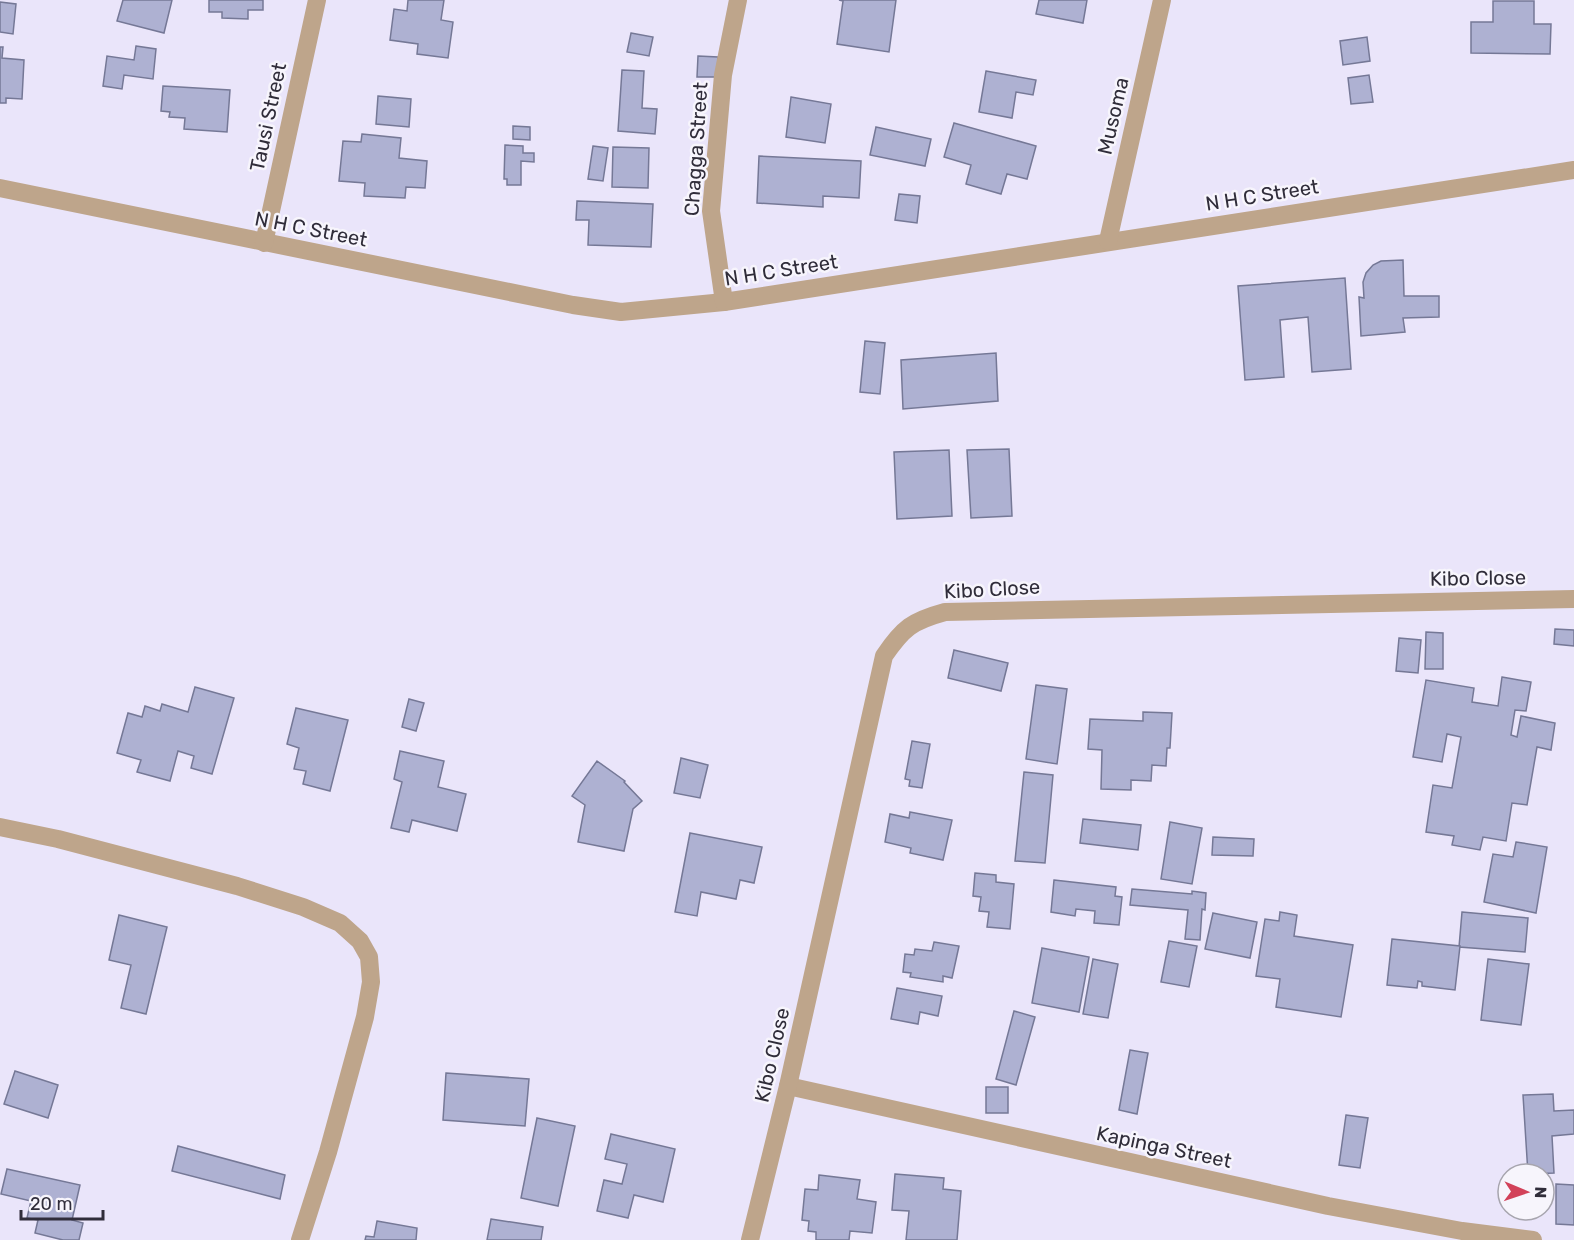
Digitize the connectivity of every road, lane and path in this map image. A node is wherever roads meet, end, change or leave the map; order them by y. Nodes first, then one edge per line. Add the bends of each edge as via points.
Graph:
1 (317, 0) edge
2 (738, 0) edge
3 (1162, 0) edge
4 (1574, 170) edge
5 (0, 188) edge
6 (1108, 241) junction
7 (264, 243) junction
8 (724, 302) junction
9 (1574, 599) edge
10 (0, 827) edge
11 (788, 1086) junction
12 (300, 1240) edge
13 (750, 1240) edge
14 (1533, 1240) edge

1 - 7 street, Tausi Street
2 - 8 street, Chagga Street via 723,75 711,211
3 - 6 street, Musoma
4 - 6 street, N H C Street
5 - 7 street, N H C Street
6 - 8 street, N H C Street
7 - 8 street, N H C Street via 621,312
9 - 11 street, Kibo Close via 955,611 920,619 899,634 884,656
10 - 12 street via 58,839 303,906 340,923 360,941 369,957 371,982 364,1017
11 - 13 street, Kibo Close
11 - 14 street, Kapinga Street via 1328,1206

